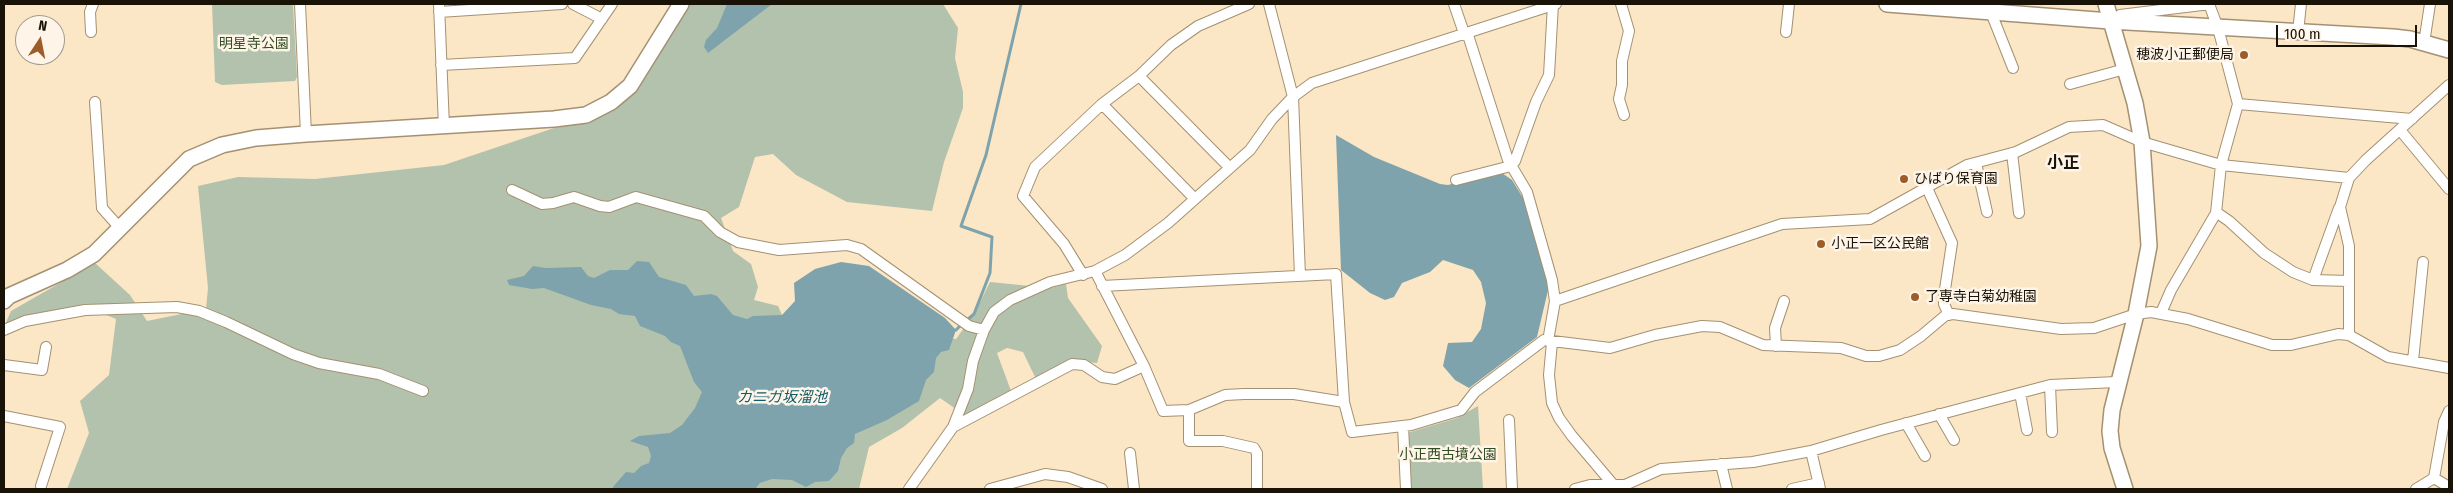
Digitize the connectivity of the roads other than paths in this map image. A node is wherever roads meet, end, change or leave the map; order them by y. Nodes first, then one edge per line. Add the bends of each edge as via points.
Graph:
1 (93, 4) edge
2 (300, 4) edge
3 (562, 4) edge
4 (573, 4) edge
5 (612, 4) edge
6 (682, 4) edge
7 (1249, 4) edge
8 (1269, 4) edge
9 (1454, 4) edge
10 (1555, 4) edge
11 (1622, 4) edge
12 (1789, 4) edge
13 (1888, 4) edge
14 (2106, 4) edge
15 (2209, 4) edge
16 (2301, 4) edge
17 (2430, 4) edge
18 (439, 8) edge
19 (1990, 10) junction
20 (602, 19) junction
21 (2110, 21) junction
22 (2218, 28) junction
23 (91, 32) dead end
24 (1786, 32) dead end
25 (2298, 32) junction
26 (1466, 33) junction
27 (2424, 43) junction
28 (2449, 50) edge
29 (441, 65) junction
30 (2013, 68) dead end
31 (2125, 69) junction
32 (1139, 76) junction
33 (2070, 84) dead end
34 (2449, 85) edge
35 (1293, 97) junction
36 (95, 102) dead end
37 (1102, 104) junction
38 (2238, 104) junction
39 (1624, 115) dead end
40 (2412, 119) junction
41 (444, 126) junction
42 (2400, 130) junction
43 (306, 134) junction
44 (2142, 142) junction
45 (2012, 153) junction
46 (1976, 163) junction
47 (2221, 165) junction
48 (1511, 166) junction
49 (1230, 168) junction
50 (2349, 178) junction
51 (1456, 180) dead end
52 (1927, 188) junction
53 (2449, 189) edge
54 (512, 190) dead end
55 (1194, 198) junction
56 (2340, 207) junction
57 (1987, 212) dead end
58 (2216, 212) junction
59 (2019, 213) dead end
60 (119, 227) junction
61 (2423, 262) dead end
62 (1095, 271) junction
63 (1083, 275) junction
64 (1300, 276) junction
65 (2313, 280) junction
66 (2349, 282) junction
67 (1102, 286) junction
68 (4, 301) edge
69 (1555, 301) junction
70 (1784, 301) dead end
71 (2161, 313) junction
72 (2136, 314) junction
73 (1949, 315) junction
74 (4, 330) edge
75 (984, 330) junction
76 (2349, 335) junction
77 (1550, 341) junction
78 (1776, 346) junction
79 (46, 348) dead end
80 (2413, 361) junction
81 (4, 365) edge
82 (1144, 366) junction
83 (2449, 368) edge
84 (2117, 382) junction
85 (2050, 385) junction
86 (424, 391) dead end
87 (2020, 393) junction
88 (1344, 402) junction
89 (1189, 410) junction
90 (2449, 411) edge
91 (1939, 414) junction
92 (4, 416) edge
93 (1509, 420) dead end
94 (1906, 423) junction
95 (1404, 426) junction
96 (953, 427) junction
97 (2027, 430) dead end
98 (2052, 432) dead end
99 (1954, 440) dead end
100 (1811, 451) junction
101 (1130, 453) dead end
102 (1925, 456) dead end
103 (1721, 464) junction
104 (2434, 478) junction
105 (41, 486) dead end
106 (1820, 486) edge
107 (2449, 487) edge
108 (1616, 488) edge
109 (909, 489) edge
110 (990, 489) edge
111 (1099, 489) edge
112 (1134, 489) edge
113 (1258, 489) edge
114 (1406, 489) edge
115 (1512, 489) edge
116 (1575, 489) edge
117 (1727, 489) edge
118 (1792, 489) edge
119 (2126, 489) edge
120 (2416, 489) edge

1 - 23 street
2 - 43 street
3 - 18 street
4 - 20 street
5 - 20 street
6 - 41 street via 630,86 611,102 586,114 570,117
7 - 32 street via 1198,26 1171,45
8 - 35 street
9 - 26 street
10 - 26 street
10 - 48 street via 1549,76
11 - 39 street via 1629,31 1622,60 1619,100
12 - 24 street
13 - 19 street
14 - 21 street
15 - 21 street via 2120,15
15 - 22 street
16 - 25 street
17 - 27 street
18 - 29 street
19 - 21 street
19 - 30 street
20 - 29 street via 575,58
21 - 22 street
21 - 31 street
22 - 25 street
22 - 38 street
25 - 27 street via 2393,37
26 - 35 street via 1312,83
26 - 48 street
27 - 28 street
29 - 41 street
31 - 33 street
31 - 44 street
32 - 37 street
32 - 49 street
34 - 40 street
35 - 49 street via 1250,150
35 - 64 street
36 - 60 street via 102,208
37 - 55 street
37 - 63 street via 1035,167 1023,196 1064,244
38 - 40 street
38 - 47 street
40 - 42 street
41 - 43 street
42 - 50 street
42 - 53 street
43 - 60 street via 256,138 222,145 189,159
44 - 45 street via 2103,125 2086,124 2068,127
44 - 47 street
44 - 72 street via 2149,246
45 - 46 street
45 - 59 street
46 - 52 street
46 - 57 street
47 - 50 street
47 - 58 street
48 - 51 street
48 - 69 street via 1527,192
49 - 55 street
50 - 56 street
52 - 69 street via 1870,219 1782,224
52 - 73 street via 1952,243 1944,296
54 - 75 street via 542,204 574,197 609,207 636,197 704,216 720,232 738,242 779,250 847,245 861,249 969,326
55 - 62 street via 1168,223 1125,255
56 - 65 street
56 - 66 street via 2349,246
58 - 65 street via 2230,220 2282,266
58 - 71 street
60 - 68 street via 94,254
61 - 80 street
62 - 63 street
62 - 67 street
63 - 75 street via 1050,282 1010,300 994,312
64 - 67 street
64 - 88 street via 1336,274
65 - 66 street
66 - 76 street
67 - 82 street
69 - 77 street
70 - 78 street via 1775,328
71 - 72 street
71 - 76 street via 2272,345
72 - 73 street via 2094,328 2061,329
72 - 84 street
73 - 78 street via 1900,350 1879,356 1866,356 1841,348
74 - 86 street via 25,322 85,310 177,307 199,311 319,363 379,374
75 - 96 street via 973,361 968,389
76 - 80 street via 2388,357
77 - 78 street via 1610,348 1655,335 1713,326 1763,345
77 - 95 street via 1544,340 1475,392 1461,410
77 - 108 street via 1552,403 1572,436
79 - 81 street via 42,370
80 - 83 street
82 - 89 street via 1163,411
82 - 96 street via 1115,378 1102,377 1084,365 1072,364
84 - 85 street
84 - 119 street via 2110,431 2112,448
85 - 87 street
85 - 98 street
87 - 91 street
87 - 97 street
88 - 89 street via 1294,394 1244,394 1225,395
88 - 95 street via 1352,432
89 - 113 street via 1189,441 1223,441 1254,448
90 - 104 street
91 - 94 street
91 - 99 street
92 - 105 street via 60,427
93 - 115 street
94 - 100 street
94 - 102 street
95 - 114 street
96 - 109 street
100 - 103 street via 1753,462
100 - 106 street
101 - 112 street
103 - 108 street via 1661,469
103 - 117 street
104 - 107 street
104 - 120 street
106 - 118 street
108 - 116 street via 1590,485
110 - 111 street via 1045,474 1068,477

